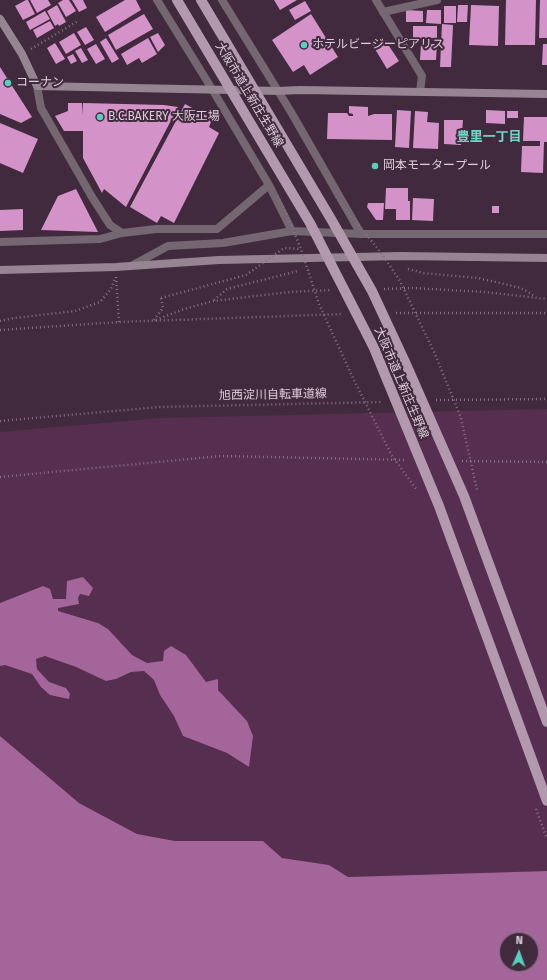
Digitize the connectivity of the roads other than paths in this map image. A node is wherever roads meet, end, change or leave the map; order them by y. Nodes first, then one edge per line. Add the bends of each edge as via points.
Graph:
1 (157, 0) edge
2 (177, 0) edge
3 (201, 0) edge
4 (222, 0) edge
5 (376, 0) edge
6 (437, 0) edge
7 (383, 12) junction
8 (0, 19) edge
9 (37, 86) junction
10 (212, 89) junction
11 (278, 91) junction
12 (420, 92) junction
13 (547, 94) edge
14 (269, 185) junction
15 (292, 231) junction
16 (122, 233) junction
17 (361, 234) junction
18 (547, 234) edge
19 (0, 242) edge
20 (547, 258) edge
21 (133, 265) junction
22 (0, 270) edge
23 (547, 722) edge
24 (547, 801) edge

1 - 10 street
2 - 24 main road, 大阪市道上新庄生野線, bridge via 310,223 374,348 438,506
3 - 23 main road, 大阪市道上新庄生野線, bridge via 372,291 464,496
4 - 11 street
5 - 7 street
6 - 7 street
7 - 12 street via 422,76
8 - 9 street via 22,54
9 - 10 street
9 - 16 street via 41,108 92,197 110,225
10 - 11 street
10 - 14 street
11 - 12 street
11 - 17 street
12 - 13 street
14 - 15 street
14 - 16 street via 217,229 156,229
15 - 17 street
15 - 21 street via 223,243 168,246
16 - 19 street via 100,239
17 - 18 street
20 - 21 street via 400,256 219,260
21 - 22 street

